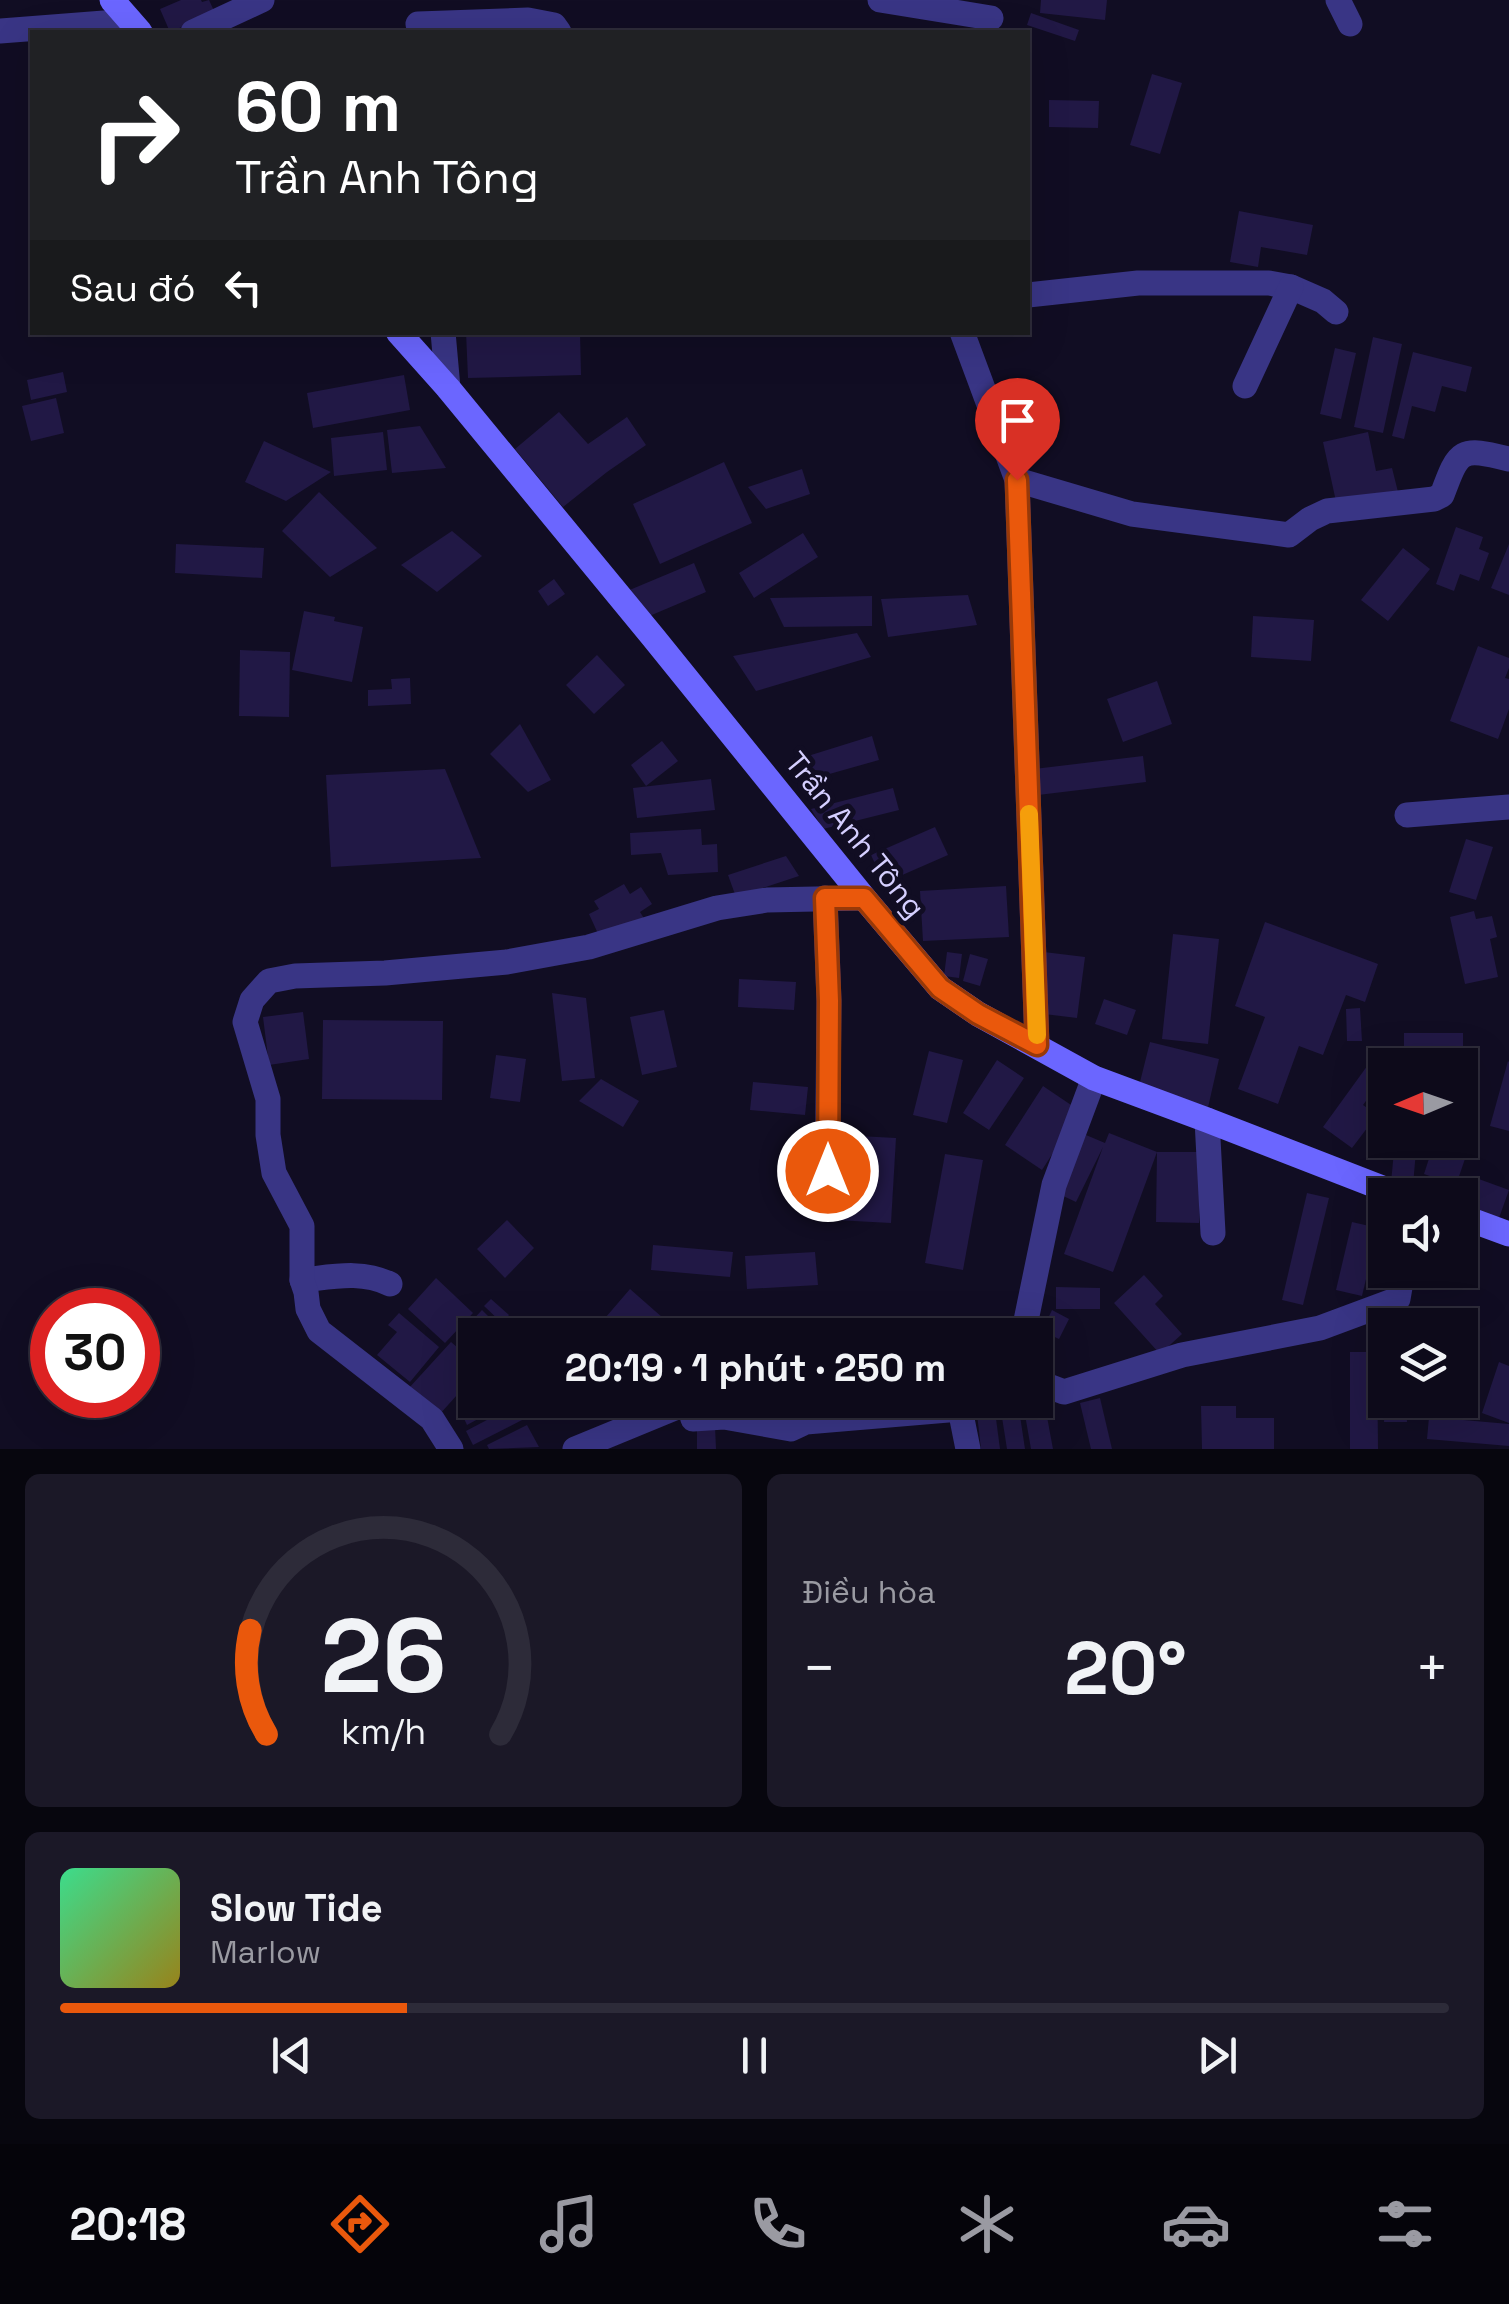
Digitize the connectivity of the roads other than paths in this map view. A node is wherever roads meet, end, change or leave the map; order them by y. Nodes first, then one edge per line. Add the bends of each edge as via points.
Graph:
1 (112, 0) edge
2 (262, 0) edge
3 (880, 0) edge
4 (1338, 0) edge
5 (992, 17) edge
6 (418, 19) edge
7 (1350, 24) dead end
8 (136, 26) edge
9 (0, 30) edge
10 (197, 30) edge
11 (557, 30) edge
12 (1291, 287) junction
13 (1030, 295) edge
14 (1336, 312) dead end
15 (401, 335) edge
16 (443, 335) edge
17 (963, 335) edge
18 (1245, 386) dead end
19 (448, 388) junction
20 (1509, 459) edge
21 (1017, 480) junction
22 (1509, 807) edge
23 (1407, 816) dead end
24 (825, 898) junction
25 (864, 898) junction
26 (1037, 1045) junction
27 (1094, 1078) junction
28 (1207, 1120) junction
29 (1368, 1183) edge
30 (828, 1205) dead end
31 (1478, 1223) edge
32 (1213, 1233) dead end
33 (1509, 1234) edge
34 (302, 1280) junction
35 (390, 1284) dead end
36 (1400, 1288) edge
37 (1027, 1318) edge
38 (1053, 1388) edge
39 (650, 1418) edge
40 (724, 1418) edge
41 (842, 1418) edge
42 (967, 1418) edge
43 (806, 1422) junction
44 (452, 1449) edge
45 (575, 1449) edge
46 (812, 1449) edge
47 (968, 1449) edge

1 - 8 street
2 - 10 street
3 - 5 street
4 - 7 street
6 - 11 street via 528,20
8 - 9 street
12 - 13 street via 1138,283
12 - 14 street
12 - 18 street
15 - 19 street, Trần Anh Tông
16 - 19 street
17 - 21 street
19 - 25 street, Trần Anh Tông
20 - 21 street via 1464,454 1434,499 1327,510 1288,535 1132,514
21 - 26 street
22 - 23 street
24 - 25 street
24 - 30 street
24 - 34 street via 717,908 589,947 506,962 269,981 252,1000 245,1022 268,1099 274,1173 302,1226
25 - 26 street, Trần Anh Tông via 940,988
26 - 27 street, Trần Anh Tông
27 - 28 street, Trần Anh Tông
27 - 37 street via 1054,1185
28 - 29 street, Trần Anh Tông
28 - 32 street
31 - 33 street
34 - 35 street via 356,1274
34 - 44 street via 320,1331 432,1419
36 - 38 street via 1398,1299 1320,1328 1182,1355 1064,1392
39 - 45 street
40 - 43 street via 791,1429
41 - 43 street
42 - 47 street
43 - 46 street

